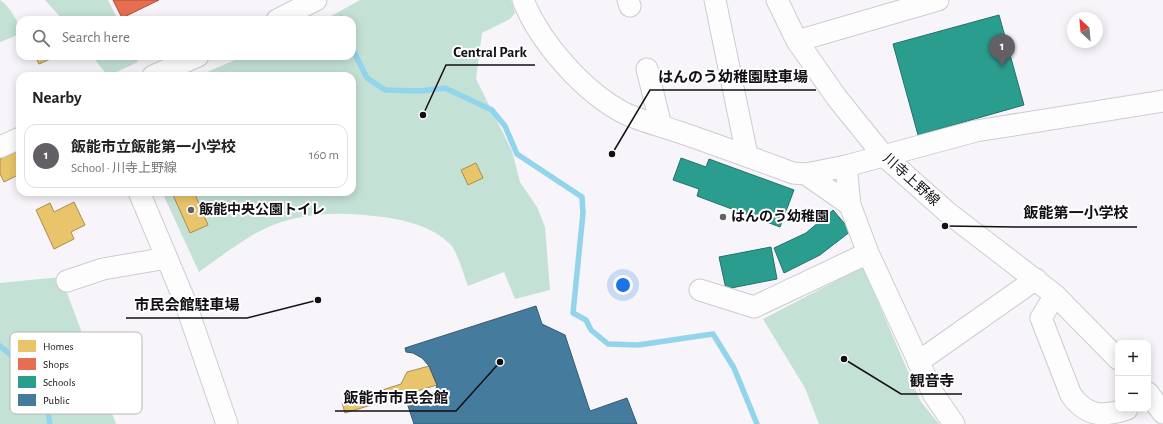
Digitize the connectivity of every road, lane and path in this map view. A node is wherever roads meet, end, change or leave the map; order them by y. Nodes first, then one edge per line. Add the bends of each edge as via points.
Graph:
1 (316, 0) edge
2 (523, 0) edge
3 (714, 0) edge
4 (777, 0) edge
5 (938, 0) edge
6 (285, 16) edge
7 (797, 41) junction
8 (189, 60) edge
9 (647, 69) dead end
10 (162, 72) edge
11 (1163, 101) edge
12 (661, 126) junction
13 (16, 140) edge
14 (0, 147) edge
15 (883, 155) junction
16 (747, 156) junction
17 (846, 166) junction
18 (806, 174) junction
19 (141, 196) edge
20 (850, 205) junction
21 (868, 253) junction
22 (167, 258) junction
23 (1036, 279) junction
24 (67, 281) dead end
25 (700, 290) dead end
26 (1055, 295) junction
27 (1115, 356) edge
28 (918, 362) junction
29 (1118, 412) edge
30 (227, 424) edge
31 (954, 424) edge

1 - 6 street
2 - 12 street via 529,14 575,76 597,96 625,114
3 - 16 street
4 - 7 street, 川寺上野線
5 - 7 street
7 - 15 street, 川寺上野線 via 837,98
8 - 10 street
9 - 12 street
11 - 15 street via 976,131
12 - 16 street
13 - 14 street
15 - 17 street
15 - 23 street, 川寺上野線 via 947,212
16 - 18 street via 793,173
17 - 18 street
17 - 20 street
18 - 20 street
19 - 22 street
20 - 21 street
21 - 25 street via 754,307
21 - 28 street
22 - 24 street via 103,269
22 - 30 street via 184,299
23 - 26 street, 川寺上野線
23 - 28 street via 960,330
26 - 27 street, 川寺上野線
26 - 29 street via 1040,318 1071,394 1079,405 1090,412 1110,415
28 - 31 street via 934,395

